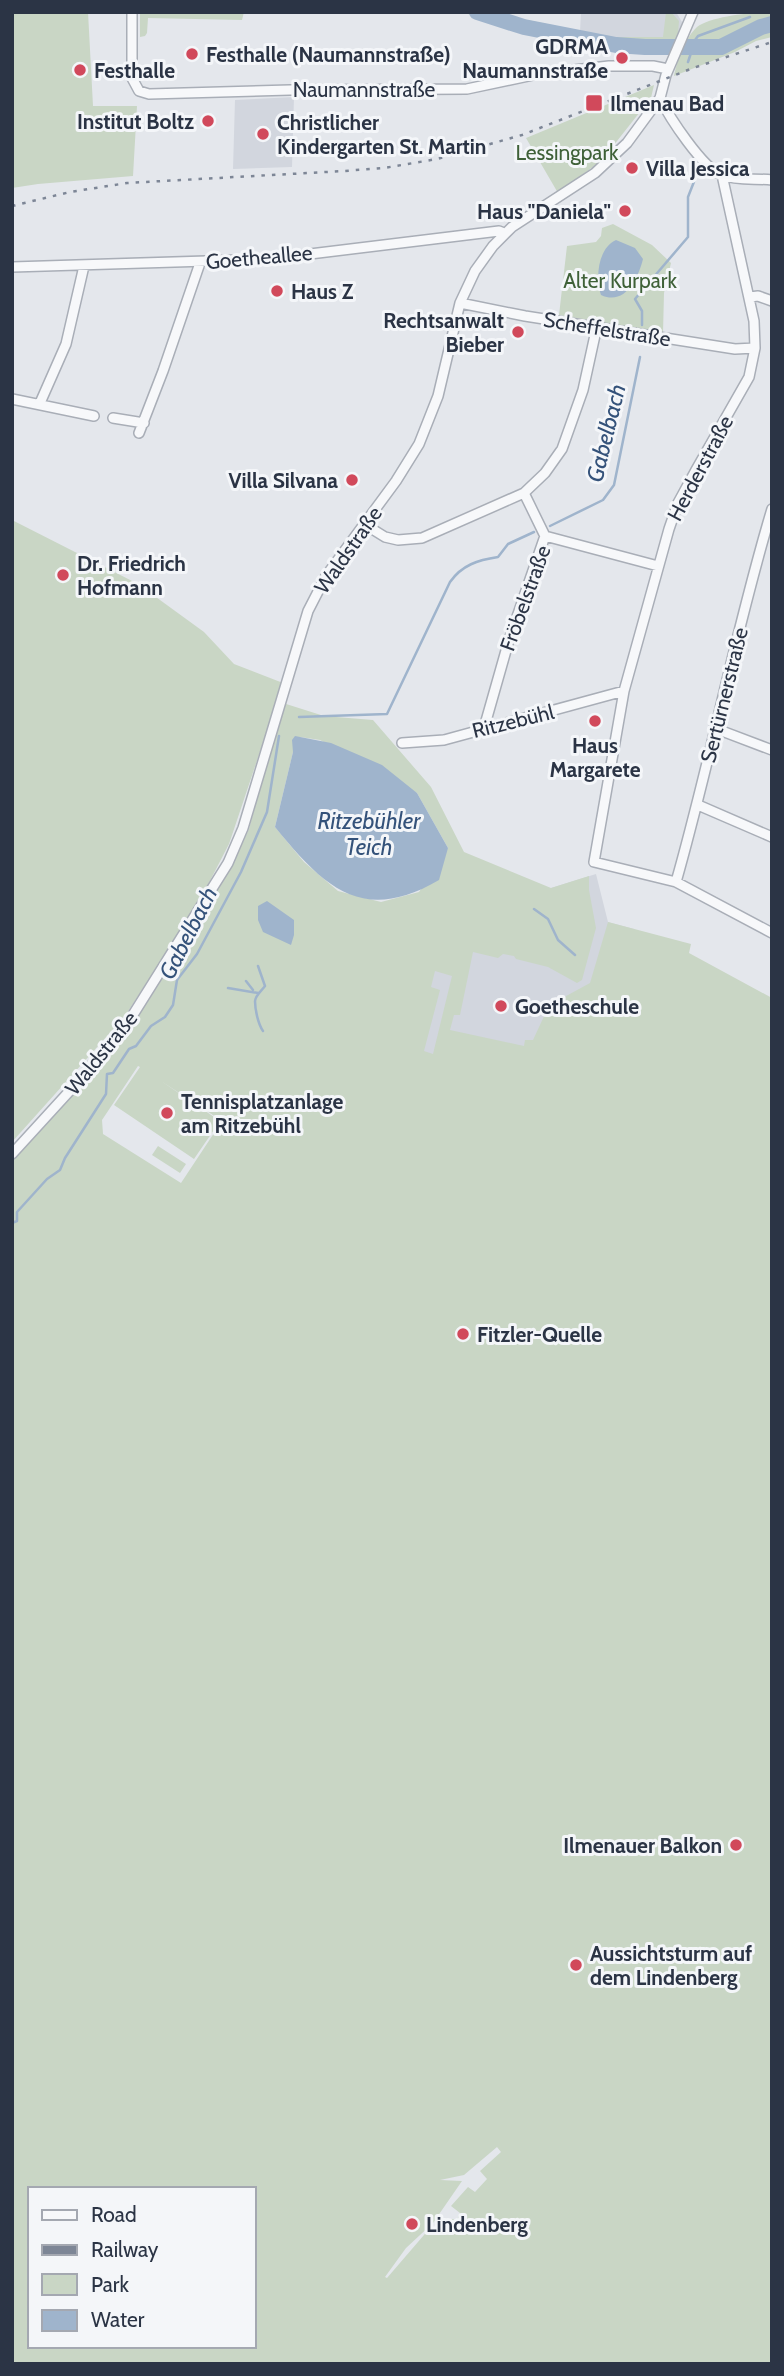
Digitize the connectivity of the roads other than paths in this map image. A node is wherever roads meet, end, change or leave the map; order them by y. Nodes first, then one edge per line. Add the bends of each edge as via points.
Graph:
1 (132, 12) edge
2 (692, 12) edge
3 (668, 69) junction
4 (660, 98) junction
5 (722, 175) junction
6 (772, 180) edge
7 (504, 233) junction
8 (200, 263) junction
9 (85, 266) junction
10 (12, 267) edge
11 (750, 297) junction
12 (772, 301) edge
13 (460, 303) junction
14 (597, 326) junction
15 (755, 348) junction
16 (12, 399) edge
17 (40, 404) junction
18 (94, 416) dead end
19 (113, 418) dead end
20 (144, 423) junction
21 (139, 433) dead end
22 (524, 493) junction
23 (772, 509) edge
24 (364, 524) junction
25 (545, 536) junction
26 (767, 542) edge
27 (658, 566) junction
28 (624, 691) junction
29 (714, 727) junction
30 (484, 728) junction
31 (402, 743) dead end
32 (772, 750) edge
33 (698, 805) junction
34 (772, 837) edge
35 (676, 883) junction
36 (772, 933) edge
37 (12, 1154) edge

1 - 3 street, Naumannstraße via 132,78 139,91 149,94 467,89 538,74 610,66
2 - 3 street, Waldstraße
3 - 4 street, Waldstraße
4 - 5 street via 706,164
4 - 7 street, Waldstraße via 606,164
5 - 6 street
5 - 11 street, Herderstraße
7 - 8 street, Goetheallee
7 - 13 street, Waldstraße via 475,271
8 - 9 street, Goetheallee
8 - 20 street
9 - 10 street, Goetheallee
9 - 17 street via 66,344
11 - 12 street
11 - 15 street, Herderstraße
13 - 14 street, Scheffelstraße
13 - 24 street, Waldstraße via 428,425 402,472
14 - 15 street, Scheffelstraße via 735,349
14 - 22 street via 583,390 562,450
15 - 27 street, Herderstraße via 749,377 678,503
16 - 17 street
17 - 18 street
19 - 20 street
20 - 21 street
22 - 24 street via 422,538 397,540
22 - 25 street
23 - 26 street, Sertürnerstraße
24 - 37 street, Waldstraße via 326,576 308,611 243,828 228,863 131,1018
25 - 27 street, Fröbelstraße
25 - 30 street, Fröbelstraße
26 - 29 street, Sertürnerstraße
27 - 28 street, Herderstraße
28 - 30 street, Ritzebühl
28 - 35 street, Herderstraße via 594,862
29 - 32 street
29 - 33 street, Sertürnerstraße
30 - 31 street, Ritzebühl via 444,740
33 - 34 street
33 - 35 street, Sertürnerstraße
35 - 36 street

